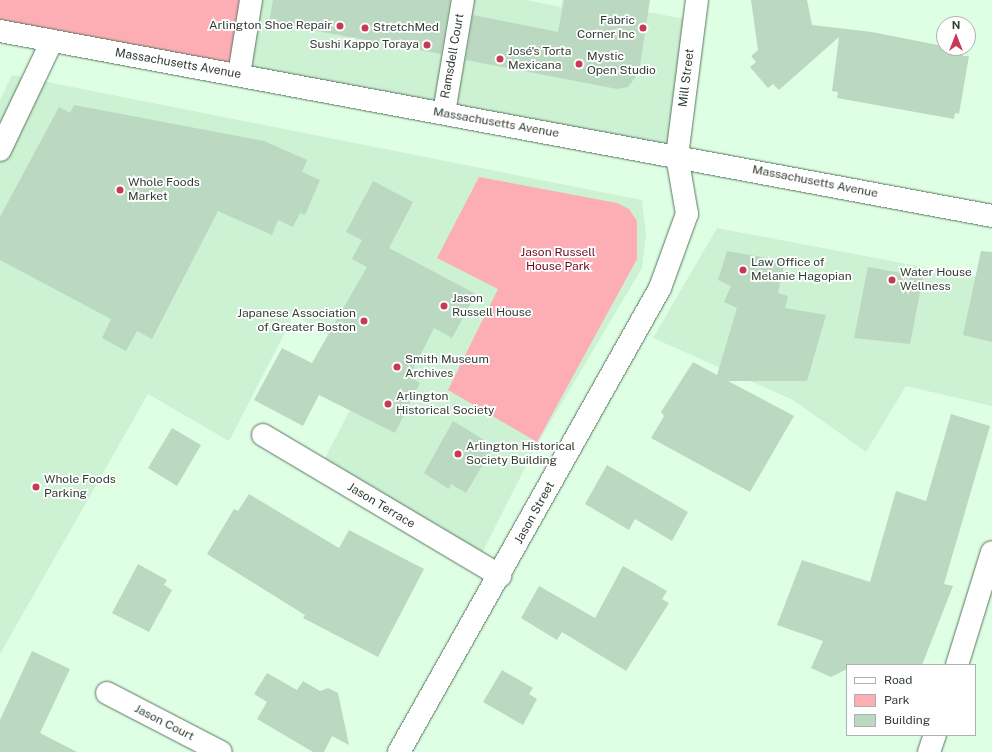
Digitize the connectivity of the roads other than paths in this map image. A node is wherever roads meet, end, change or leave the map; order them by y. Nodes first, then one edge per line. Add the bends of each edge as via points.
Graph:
1 (251, 0) edge
2 (463, 0) edge
3 (698, 0) edge
4 (0, 31) edge
5 (52, 41) junction
6 (239, 75) junction
7 (444, 113) junction
8 (0, 150) edge
9 (677, 156) junction
10 (992, 216) edge
11 (263, 435) dead end
12 (992, 552) edge
13 (500, 576) junction
14 (956, 664) edge
15 (107, 694) dead end
16 (934, 736) edge
17 (221, 752) edge
18 (399, 752) edge
19 (929, 752) edge

1 - 6 street
2 - 7 street, Ramsdell Court
3 - 9 street, Mill Street
4 - 5 street, Massachusetts Avenue
5 - 6 street, Massachusetts Avenue
5 - 8 street
6 - 7 street, Massachusetts Avenue
7 - 9 street, Massachusetts Avenue
9 - 10 street, Massachusetts Avenue
9 - 13 street, Jason Street via 687,214 660,288
11 - 13 street, Jason Terrace
12 - 14 street
13 - 18 street, Jason Street
15 - 17 street, Jason Court
16 - 19 street

